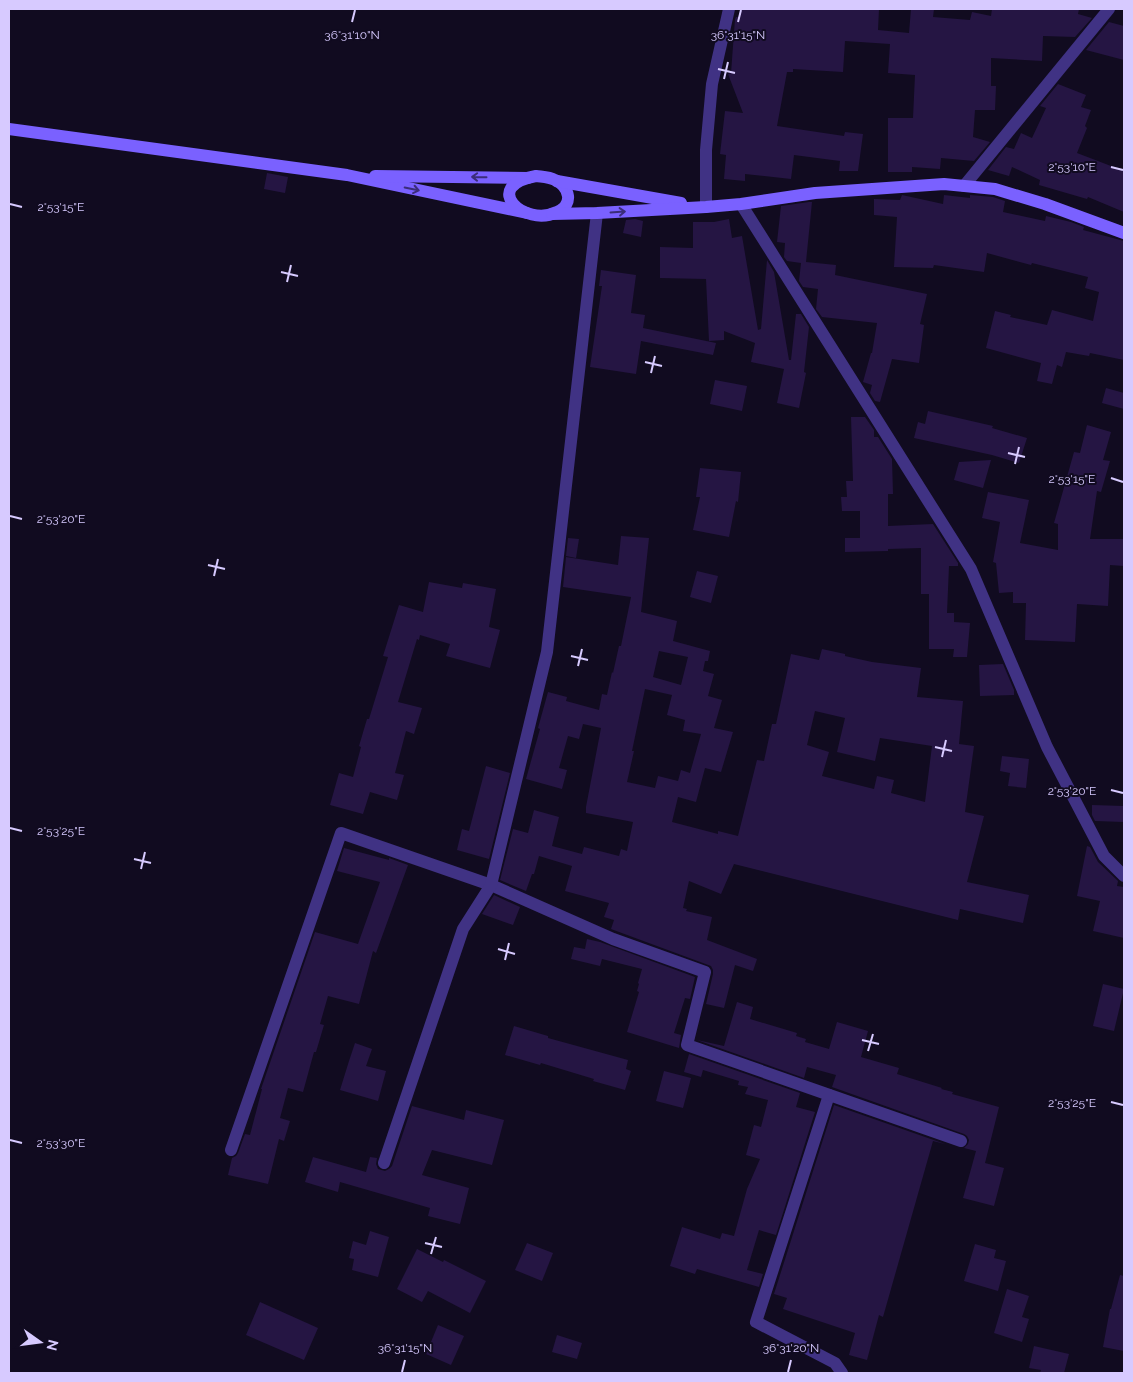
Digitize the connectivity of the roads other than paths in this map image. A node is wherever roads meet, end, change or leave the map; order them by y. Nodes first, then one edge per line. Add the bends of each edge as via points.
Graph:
1 (729, 9) edge
2 (1108, 9) edge
3 (9, 129) edge
4 (347, 175) junction
5 (528, 178) junction
6 (557, 181) junction
7 (964, 186) junction
8 (741, 204) junction
9 (706, 207) junction
10 (527, 213) junction
11 (552, 214) junction
12 (597, 214) junction
13 (1124, 233) edge
14 (1124, 876) edge
15 (491, 885) junction
16 (829, 1095) junction
17 (962, 1141) dead end
18 (230, 1150) dead end
19 (384, 1163) dead end
20 (842, 1373) edge

1 - 9 street via 712,84 706,150
2 - 7 street
3 - 4 main road
5 -> 4 main road
4 -> 10 main road
5 - 6 main road via 545,177
5 - 10 main road via 514,184 509,195 512,203
6 - 9 main road
6 - 11 main road via 567,191 569,200 565,208
7 - 8 main road via 944,184 815,192
7 - 13 main road via 996,189
8 - 9 main road
8 - 14 street via 971,569 1047,747 1104,856
12 -> 9 main road
10 - 11 main road
11 - 12 main road
12 - 15 street via 547,652
15 - 16 street via 613,939 705,972 687,1045
15 - 18 street via 341,833
15 - 19 street via 463,929
16 - 17 street
16 - 20 street via 756,1322 835,1363

